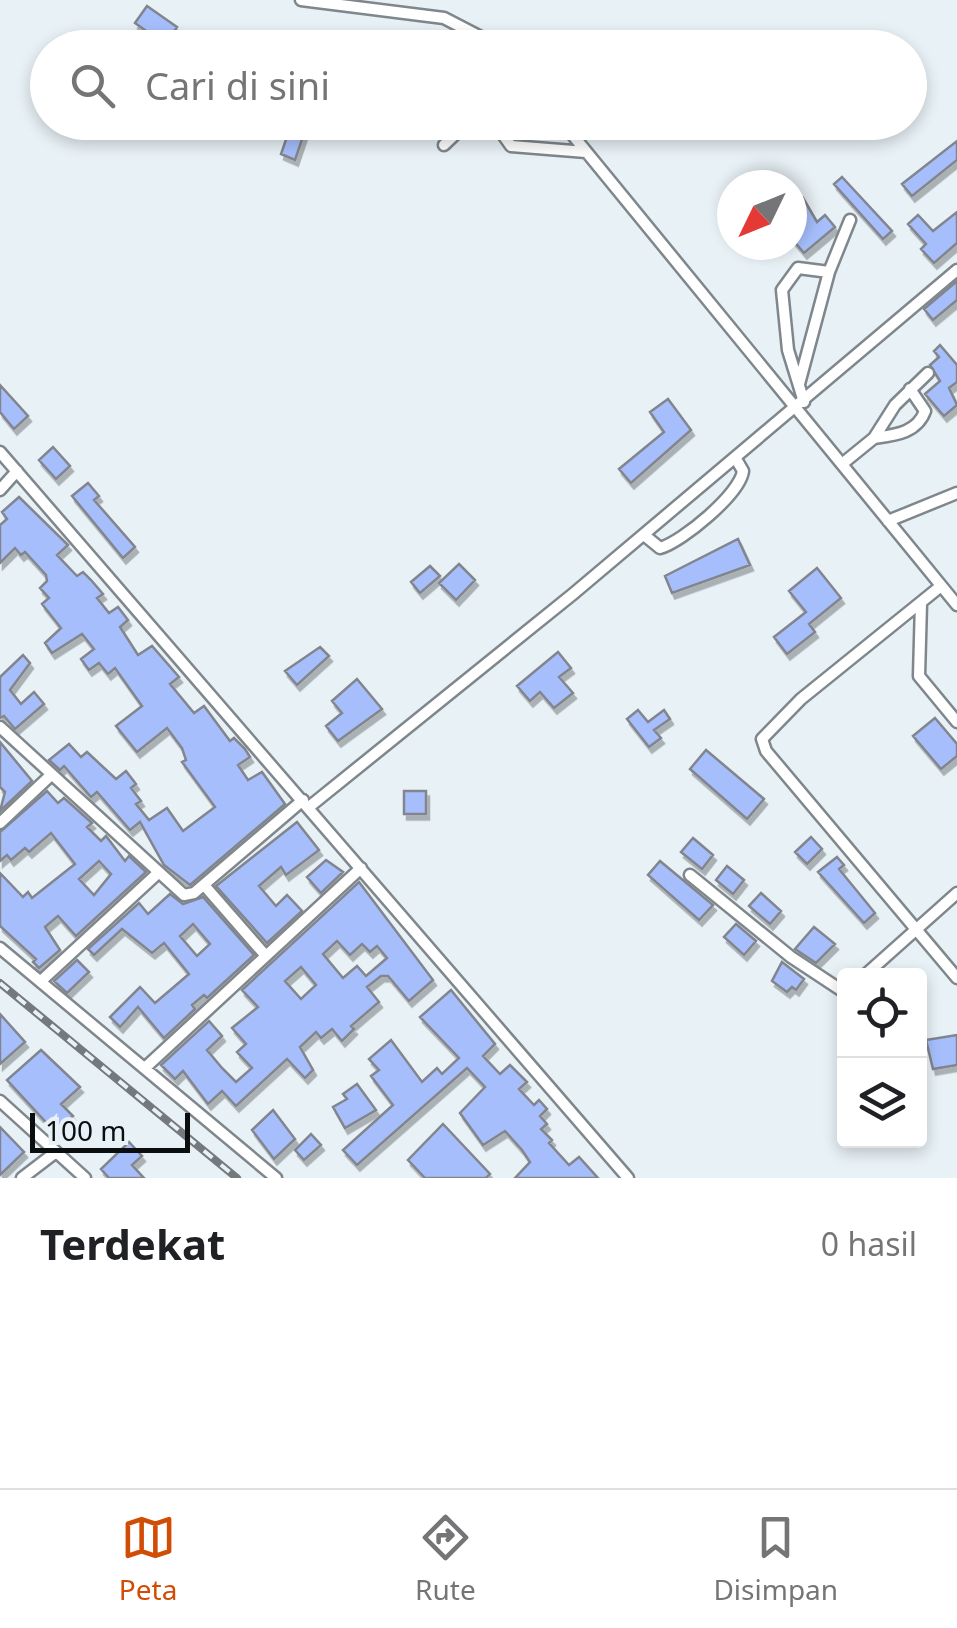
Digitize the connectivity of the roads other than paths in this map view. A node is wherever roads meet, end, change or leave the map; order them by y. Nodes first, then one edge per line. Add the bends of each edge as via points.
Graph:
1 (301, 0) edge
2 (467, 30) edge
3 (449, 140) edge
4 (507, 140) edge
5 (576, 140) edge
6 (444, 145) dead end
7 (586, 152) junction
8 (850, 220) dead end
9 (957, 270) edge
10 (829, 272) junction
11 (928, 373) dead end
12 (798, 385) junction
13 (910, 389) junction
14 (799, 406) junction
15 (874, 438) junction
16 (0, 452) edge
17 (736, 459) junction
18 (842, 464) junction
19 (17, 471) junction
20 (0, 490) edge
21 (957, 493) edge
22 (888, 521) junction
23 (644, 536) junction
24 (941, 586) junction
25 (921, 603) junction
26 (957, 605) edge
27 (957, 722) edge
28 (0, 727) edge
29 (51, 775) junction
30 (306, 804) junction
31 (0, 823) edge
32 (361, 868) junction
33 (158, 873) junction
34 (690, 875) dead end
35 (204, 884) junction
36 (957, 893) edge
37 (914, 931) junction
38 (0, 948) edge
39 (266, 956) junction
40 (873, 968) edge
41 (957, 978) edge
42 (41, 981) junction
43 (837, 987) edge
44 (147, 1066) junction
45 (0, 1100) edge
46 (56, 1152) junction
47 (623, 1176) edge
48 (22, 1178) edge
49 (84, 1178) edge
50 (276, 1178) edge

1 - 2 street via 444,18
3 - 6 street
4 - 7 street via 511,146
5 - 7 street
7 - 14 street
8 - 10 street
9 - 14 street
10 - 12 street
10 - 12 street via 798,268 782,290
11 - 13 street
12 - 14 street
13 - 15 street
13 - 15 street via 924,417 911,430
14 - 17 street
14 - 18 street
15 - 18 street
16 - 19 street
17 - 23 street
17 - 23 street via 739,486 695,526 660,548
18 - 22 street
19 - 20 street
19 - 30 street
21 - 22 street
22 - 24 street
23 - 30 street
24 - 25 street
24 - 26 street
25 - 27 street via 919,676
25 - 37 street via 801,698 762,738 766,752
28 - 29 street
29 - 31 street
29 - 33 street
30 - 32 street
30 - 35 street
32 - 39 street
32 - 47 street
33 - 35 street via 184,894
33 - 42 street
34 - 43 street
35 - 39 street
36 - 37 street
37 - 40 street
37 - 41 street
38 - 42 street
39 - 44 street
42 - 44 street
44 - 50 street
45 - 46 street
46 - 48 street
46 - 49 street

